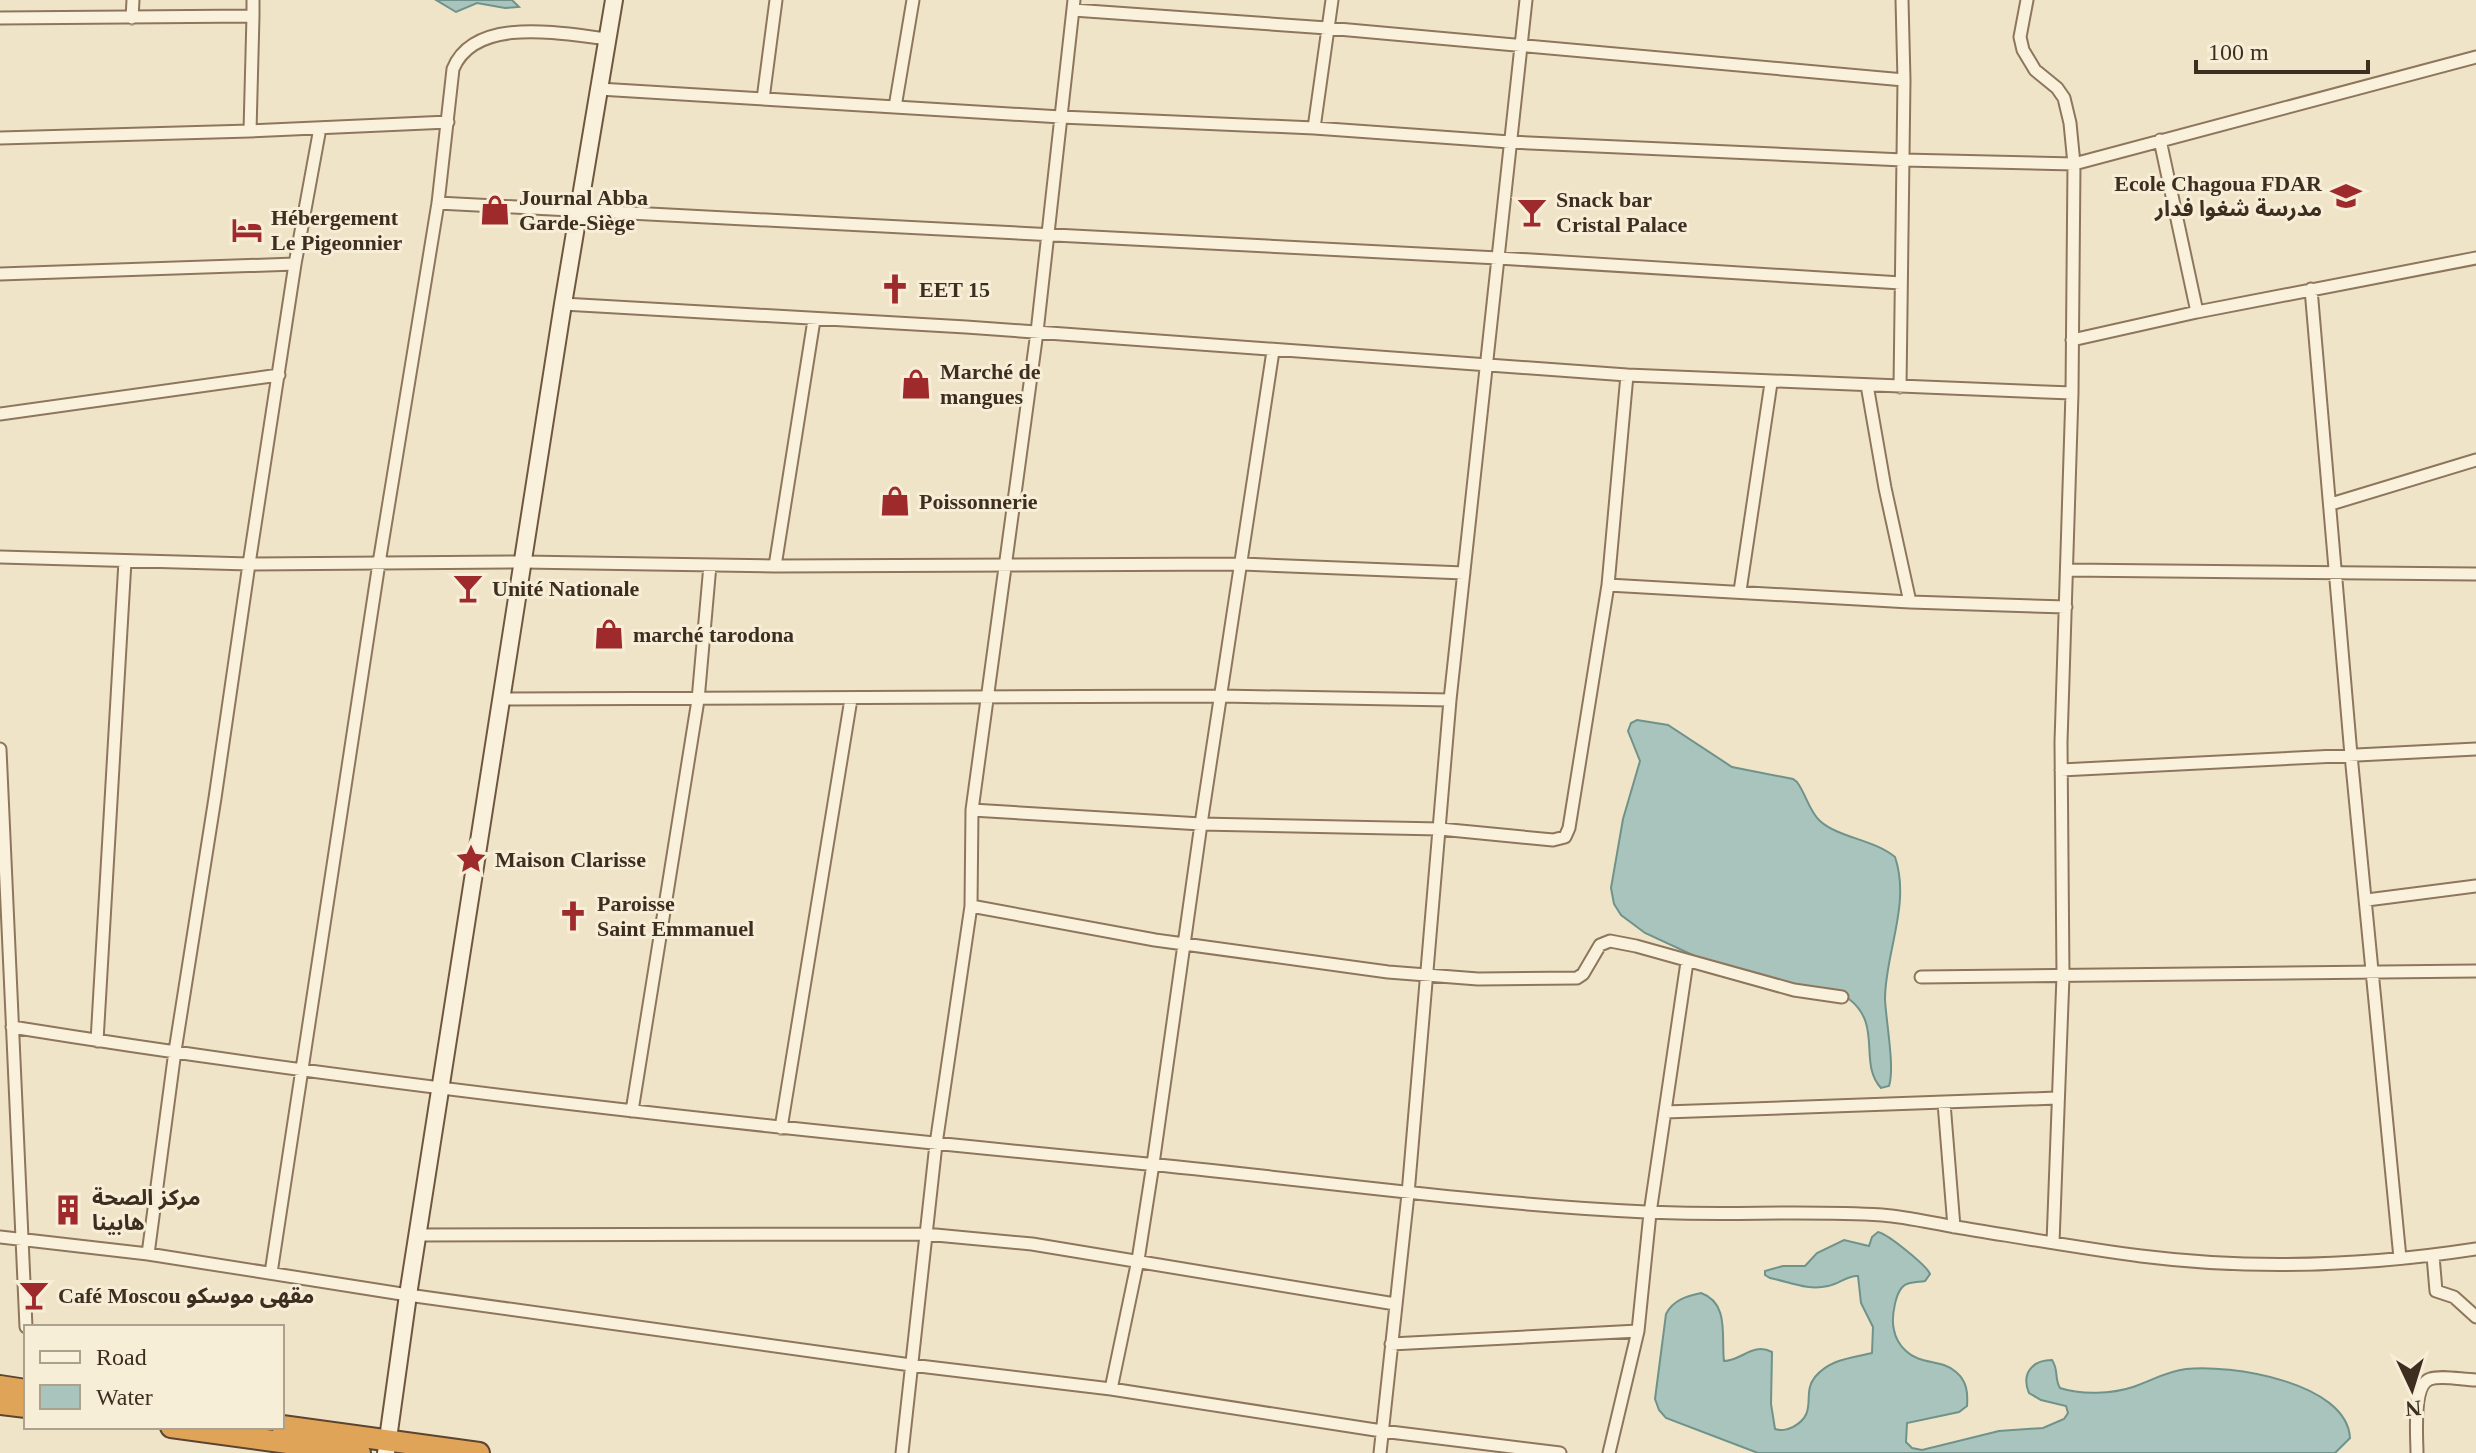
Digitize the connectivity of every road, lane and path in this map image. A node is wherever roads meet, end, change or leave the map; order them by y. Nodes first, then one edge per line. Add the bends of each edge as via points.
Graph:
1 (133, 0) edge
2 (253, 0) edge
3 (614, 0) edge
4 (776, 0) edge
5 (913, 0) edge
6 (1332, 0) edge
7 (1526, 0) edge
8 (1902, 0) edge
9 (2027, 0) edge
10 (1074, 5) edge
11 (253, 16) junction
12 (0, 18) edge
13 (132, 18) junction
14 (1327, 28) junction
15 (608, 39) junction
16 (1520, 48) junction
17 (2476, 57) edge
18 (1904, 80) junction
19 (599, 89) junction
20 (763, 99) junction
21 (895, 107) junction
22 (1061, 117) junction
23 (448, 122) junction
24 (320, 128) junction
25 (1314, 128) junction
26 (250, 131) junction
27 (0, 138) edge
28 (2160, 140) junction
29 (1510, 142) junction
30 (1903, 160) junction
31 (2074, 164) junction
32 (438, 203) junction
33 (578, 211) junction
34 (1048, 236) junction
35 (1498, 258) junction
36 (2476, 258) edge
37 (295, 264) junction
38 (0, 274) edge
39 (1901, 283) junction
40 (2311, 289) junction
41 (563, 304) junction
42 (2197, 312) junction
43 (814, 320) junction
44 (1037, 332) junction
45 (2072, 340) junction
46 (1273, 351) junction
47 (1486, 365) junction
48 (279, 375) junction
49 (1627, 375) junction
50 (1771, 383) junction
51 (1867, 385) junction
52 (1900, 387) junction
53 (2072, 393) junction
54 (0, 414) edge
55 (2476, 460) edge
56 (2331, 504) junction
57 (0, 557) edge
58 (125, 561) junction
59 (523, 562) junction
60 (379, 563) junction
61 (249, 564) junction
62 (1242, 564) junction
63 (710, 565) junction
64 (775, 566) junction
65 (1007, 566) junction
66 (2067, 570) junction
67 (2337, 572) junction
68 (1464, 573) junction
69 (2476, 574) edge
70 (1608, 585) junction
71 (1740, 591) junction
72 (1910, 602) junction
73 (2066, 607) junction
74 (1221, 696) junction
75 (987, 698) junction
76 (502, 699) junction
77 (851, 699) junction
78 (698, 700) junction
79 (1450, 700) junction
80 (0, 749) edge
81 (2476, 749) edge
82 (2351, 755) junction
83 (2061, 770) junction
84 (972, 810) junction
85 (1201, 824) junction
86 (1440, 829) junction
87 (2476, 886) edge
88 (2367, 900) junction
89 (971, 906) junction
90 (1185, 944) junction
91 (1687, 962) junction
92 (2476, 971) edge
93 (2372, 972) junction
94 (2063, 976) junction
95 (1429, 977) junction
96 (1921, 977) dead end
97 (1842, 997) dead end
98 (12, 1027) junction
99 (97, 1041) junction
100 (175, 1051) junction
101 (303, 1069) junction
102 (441, 1089) junction
103 (2057, 1098) junction
104 (1944, 1103) junction
105 (632, 1111) junction
106 (1665, 1112) junction
107 (781, 1128) junction
108 (936, 1144) junction
109 (1153, 1164) junction
110 (1408, 1194) junction
111 (1650, 1213) junction
112 (1954, 1227) junction
113 (925, 1234) junction
114 (418, 1235) junction
115 (0, 1237) edge
116 (23, 1240) junction
117 (2053, 1243) junction
118 (2476, 1249) edge
119 (148, 1254) junction
120 (2433, 1256) junction
121 (2400, 1258) junction
122 (1138, 1260) junction
123 (271, 1273) junction
124 (408, 1295) junction
125 (1395, 1304) junction
126 (2476, 1317) edge
127 (26, 1325) edge
128 (1638, 1331) junction
129 (1391, 1344) junction
130 (911, 1365) junction
131 (2476, 1380) edge
132 (1111, 1389) junction
133 (5, 1396) edge
134 (24, 1406) edge
135 (284, 1426) edge
136 (184, 1429) edge
137 (1382, 1431) junction
138 (387, 1447) edge
139 (333, 1451) edge
140 (360, 1453) edge
141 (479, 1453) edge
142 (902, 1453) edge
143 (1380, 1453) edge
144 (1560, 1453) edge
145 (1609, 1453) edge
146 (2417, 1453) edge

1 - 13 street
2 - 11 street
3 - 15 street
4 - 20 street
5 - 21 street
6 - 14 street
7 - 16 street
8 - 18 street
9 - 31 street via 2020,37 2023,50 2064,98
10 - 14 street
10 - 22 street
11 - 13 street
11 - 26 street
12 - 13 street
14 - 16 street
14 - 25 street
15 - 19 street
15 - 23 street via 539,32 497,35 480,42 457,57
16 - 18 street
16 - 29 street
17 - 28 street
18 - 30 street
19 - 20 street
19 - 33 street
20 - 21 street
21 - 22 street
22 - 25 street
22 - 34 street
23 - 24 street
23 - 32 street
24 - 26 street
24 - 37 street
25 - 29 street
26 - 27 street
28 - 31 street
28 - 42 street
29 - 30 street
29 - 35 street
30 - 31 street
30 - 39 street
31 - 45 street
32 - 33 street
32 - 60 street
33 - 34 street
33 - 41 street
34 - 35 street
34 - 44 street
35 - 39 street
35 - 47 street
36 - 40 street
37 - 38 street
37 - 48 street
39 - 52 street
40 - 42 street
40 - 56 street
41 - 43 street
41 - 59 street
42 - 45 street
43 - 44 street
43 - 64 street
44 - 46 street
44 - 65 street
45 - 53 street
46 - 47 street
46 - 62 street
47 - 49 street
47 - 68 street
48 - 54 street
48 - 61 street
49 - 50 street
49 - 70 street
50 - 51 street
50 - 71 street
51 - 52 street
51 - 72 street
52 - 53 street
53 - 66 street
55 - 56 street
56 - 67 street
57 - 58 street
58 - 61 street
58 - 99 street
59 - 60 street
59 - 63 street
59 - 76 street
60 - 61 street
60 - 101 street
61 - 100 street
62 - 65 street
62 - 68 street
62 - 74 street
63 - 64 street
63 - 78 street
64 - 65 street
65 - 75 street
66 - 67 street
66 - 73 street
67 - 69 street
67 - 82 street
68 - 79 street
70 - 71 street
70 - 86 street via 1565,837
71 - 72 street
72 - 73 street
73 - 83 street
74 - 75 street
74 - 79 street
74 - 85 street
75 - 77 street
75 - 84 street
76 - 78 street
76 - 102 street
77 - 78 street
77 - 107 street
78 - 105 street
79 - 86 street
80 - 98 street
81 - 82 street
82 - 83 street
82 - 88 street
83 - 94 street
84 - 85 street
84 - 89 street
85 - 86 street
85 - 90 street
86 - 95 street
87 - 88 street
88 - 93 street
89 - 90 street
89 - 108 street
90 - 95 street
90 - 109 street
91 - 95 street via 1610,941 1600,945 1577,978
91 - 97 street
91 - 106 street
92 - 93 street
93 - 94 street
93 - 121 street
94 - 96 street
94 - 103 street
95 - 110 street
98 - 99 street
98 - 116 street
99 - 100 street
100 - 101 street
100 - 119 street
101 - 102 street
101 - 123 street
102 - 105 street
102 - 114 street
103 - 104 street
103 - 117 street
104 - 106 street
104 - 112 street
105 - 107 street
106 - 111 street
107 - 108 street
108 - 109 street
108 - 113 street
109 - 110 street
109 - 122 street
110 - 111 street
110 - 125 street
111 - 112 street via 1889,1215
111 - 128 street
112 - 117 street
113 - 114 street
113 - 122 street
113 - 130 street
114 - 124 street
115 - 116 street
116 - 119 street
116 - 127 street
117 - 121 street via 2269,1265
118 - 120 street
119 - 123 street
120 - 121 street
120 - 126 street via 2436,1291 2454,1297
122 - 125 street
122 - 132 street
123 - 124 street
124 - 130 street
124 - 138 street
125 - 129 street
128 - 129 street
128 - 145 street
129 - 137 street
130 - 132 street
130 - 142 street
131 - 146 street via 2430,1379 2421,1385
132 - 137 street
133 - 134 highway
135 - 138 highway
136 - 139 highway
137 - 143 street
137 - 144 street
138 - 141 highway
139 - 140 highway

